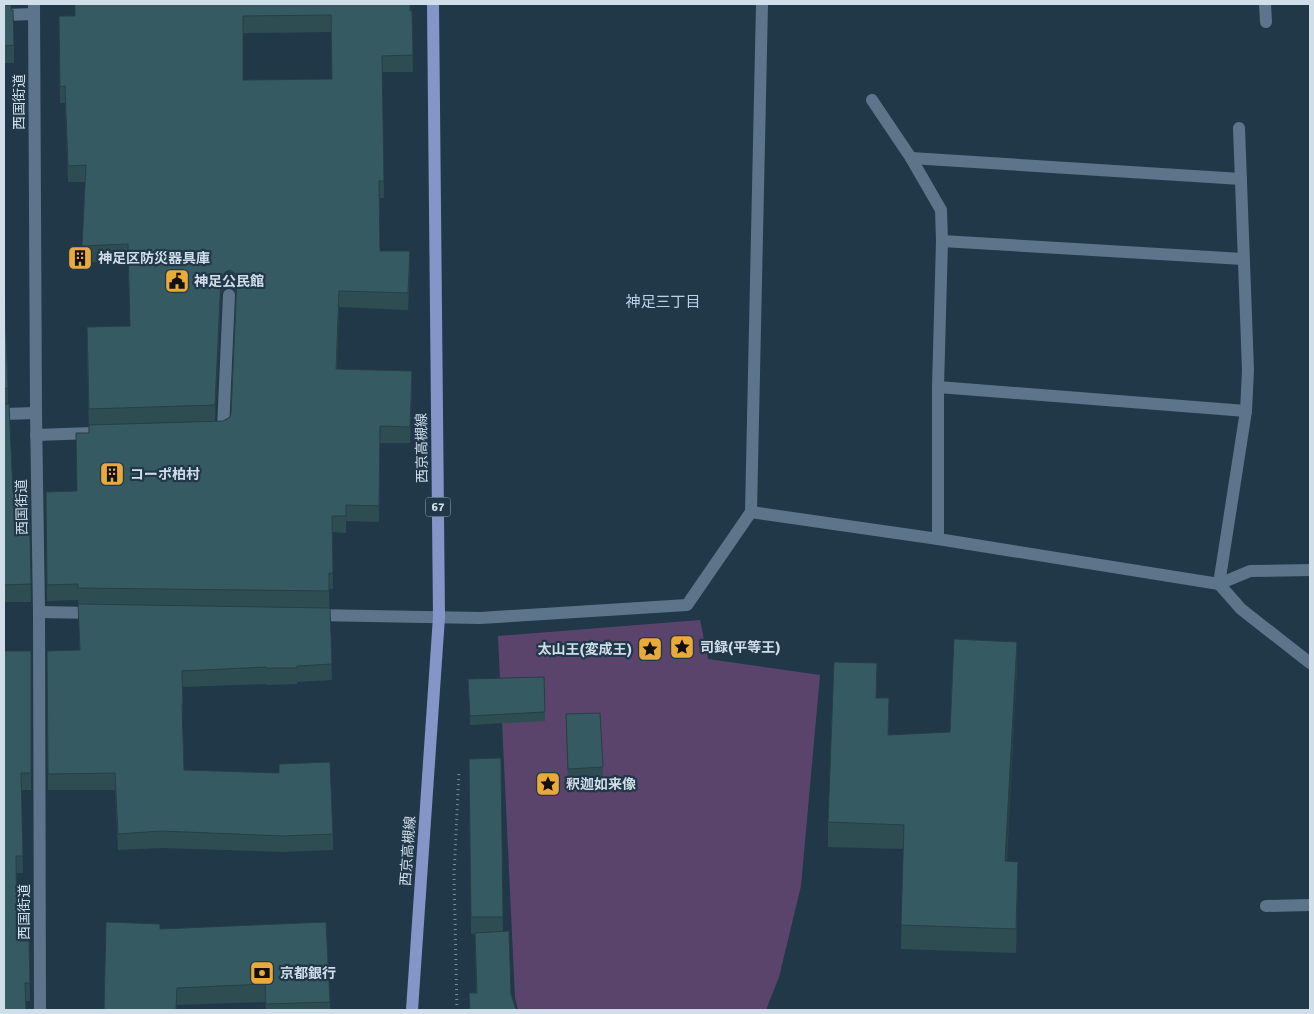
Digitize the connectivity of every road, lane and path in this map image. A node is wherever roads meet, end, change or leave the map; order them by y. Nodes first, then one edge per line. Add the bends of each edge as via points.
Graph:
1 (433, 4) edge
2 (762, 4) edge
3 (1265, 4) edge
4 (34, 9) edge
5 (4, 15) edge
6 (1266, 22) dead end
7 (872, 100) dead end
8 (1239, 128) dead end
9 (911, 158) junction
10 (1241, 179) junction
11 (942, 240) junction
12 (1243, 259) junction
13 (229, 295) dead end
14 (938, 387) junction
15 (1246, 411) junction
16 (36, 413) junction
17 (4, 414) edge
18 (204, 430) edge
19 (105, 432) edge
20 (36, 435) junction
21 (751, 512) junction
22 (938, 539) junction
23 (1310, 570) edge
24 (1219, 584) junction
25 (38, 612) junction
26 (107, 613) edge
27 (302, 615) edge
28 (439, 617) junction
29 (1310, 663) edge
30 (459, 767) dead end
31 (1310, 905) edge
32 (1266, 906) dead end
33 (40, 1010) edge
34 (412, 1010) edge
35 (457, 1010) edge

1 - 28 main road, 西京高槻線 / 67
2 - 21 street
3 - 6 street
4 - 5 street
4 - 16 street, 西国街道
7 - 9 street
8 - 10 street
9 - 10 street
9 - 11 street via 941,210
10 - 12 street
11 - 12 street
11 - 14 street
12 - 15 street via 1248,370
13 - 18 street via 223,429
14 - 15 street
14 - 22 street
15 - 24 street
16 - 17 street
16 - 20 street, 西国街道
19 - 20 street
20 - 25 street, 西国街道
21 - 22 street
21 - 28 street via 687,605 480,618
22 - 24 street
23 - 24 street via 1250,571
24 - 29 street via 1240,609
25 - 26 street
25 - 33 street, 西国街道
27 - 28 street
28 - 34 main road, 西京高槻線 / 67
30 - 35 path via 454,875
31 - 32 street

